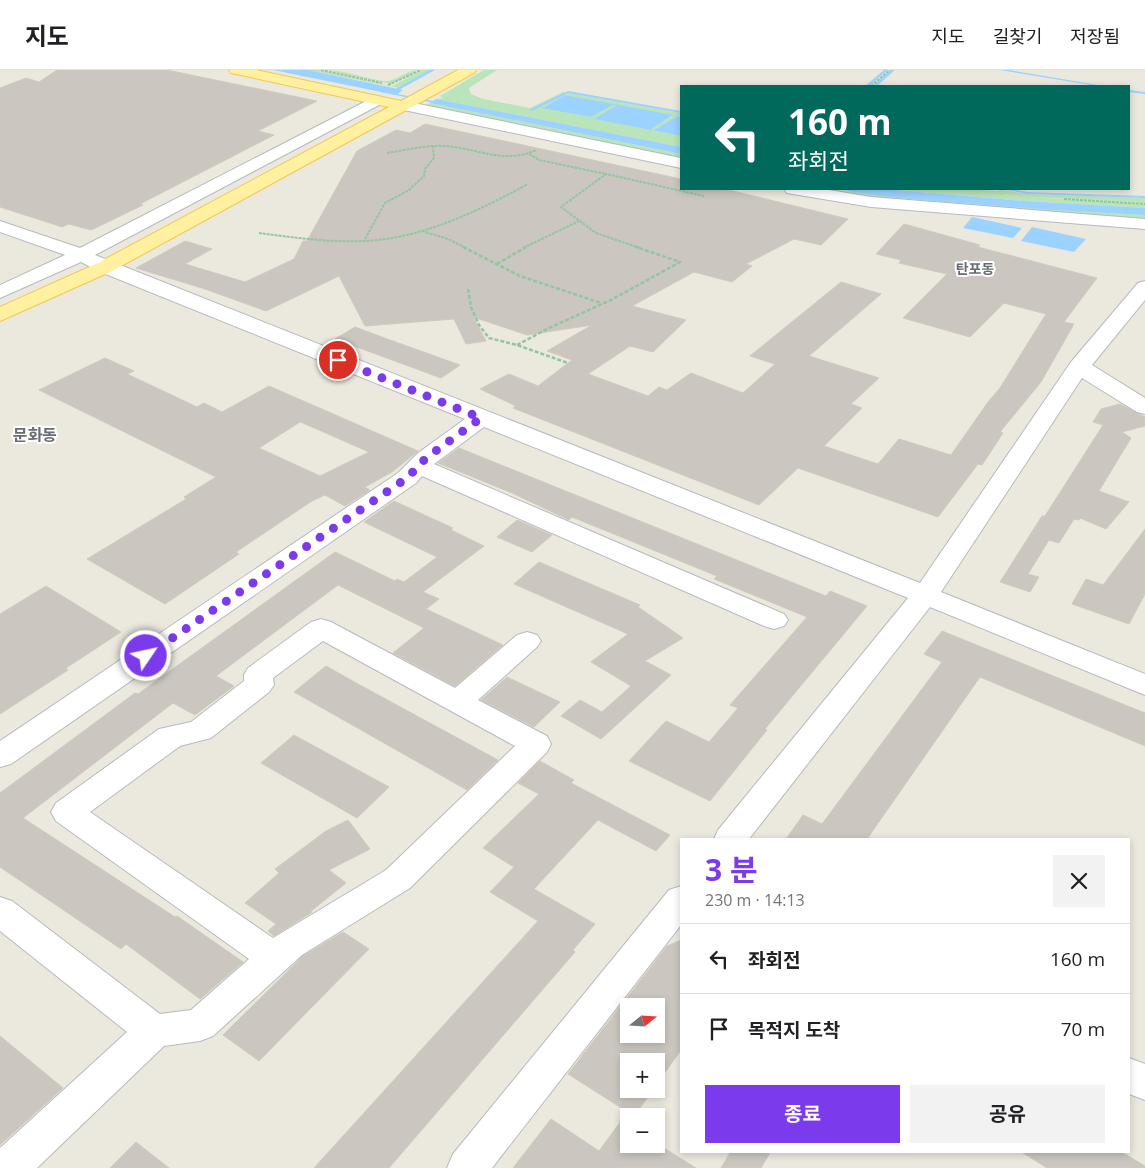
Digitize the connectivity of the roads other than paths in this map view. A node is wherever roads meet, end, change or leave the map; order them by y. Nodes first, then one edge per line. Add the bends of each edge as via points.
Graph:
1 (236, 70) edge
2 (469, 70) edge
3 (376, 100) junction
4 (407, 105) junction
5 (680, 163) edge
6 (799, 190) edge
7 (1145, 224) edge
8 (0, 226) edge
9 (81, 255) junction
10 (105, 267) junction
11 (1145, 287) edge
12 (0, 292) edge
13 (0, 315) edge
14 (1079, 367) junction
15 (1145, 407) edge
16 (481, 418) junction
17 (418, 466) junction
18 (925, 595) junction
19 (774, 620) dead end
20 (527, 641) dead end
21 (1145, 685) edge
22 (457, 702) junction
23 (0, 756) edge
24 (731, 838) edge
25 (680, 901) edge
26 (0, 911) edge
27 (276, 958) junction
28 (154, 1031) junction
29 (1130, 1076) edge
30 (1145, 1083) edge
31 (8, 1168) edge
32 (467, 1168) edge

1 - 3 main road
2 - 4 main road
3 - 4 main road
3 - 9 street
4 - 5 street
4 - 10 main road
6 - 7 street via 871,202
8 - 9 street
9 - 10 street
9 - 12 street
10 - 13 main road
10 - 16 street
11 - 14 street
14 - 15 street
14 - 18 street
16 - 17 street
16 - 18 street
17 - 19 street
17 - 23 street via 407,478
18 - 21 street
18 - 24 street
20 - 22 street
22 - 27 street via 536,744 398,878 289,945
22 - 27 street via 321,628 258,675 259,685 200,730 170,737 67,812
25 - 32 street
26 - 28 street
27 - 28 street via 200,1025
28 - 31 street
29 - 30 street

